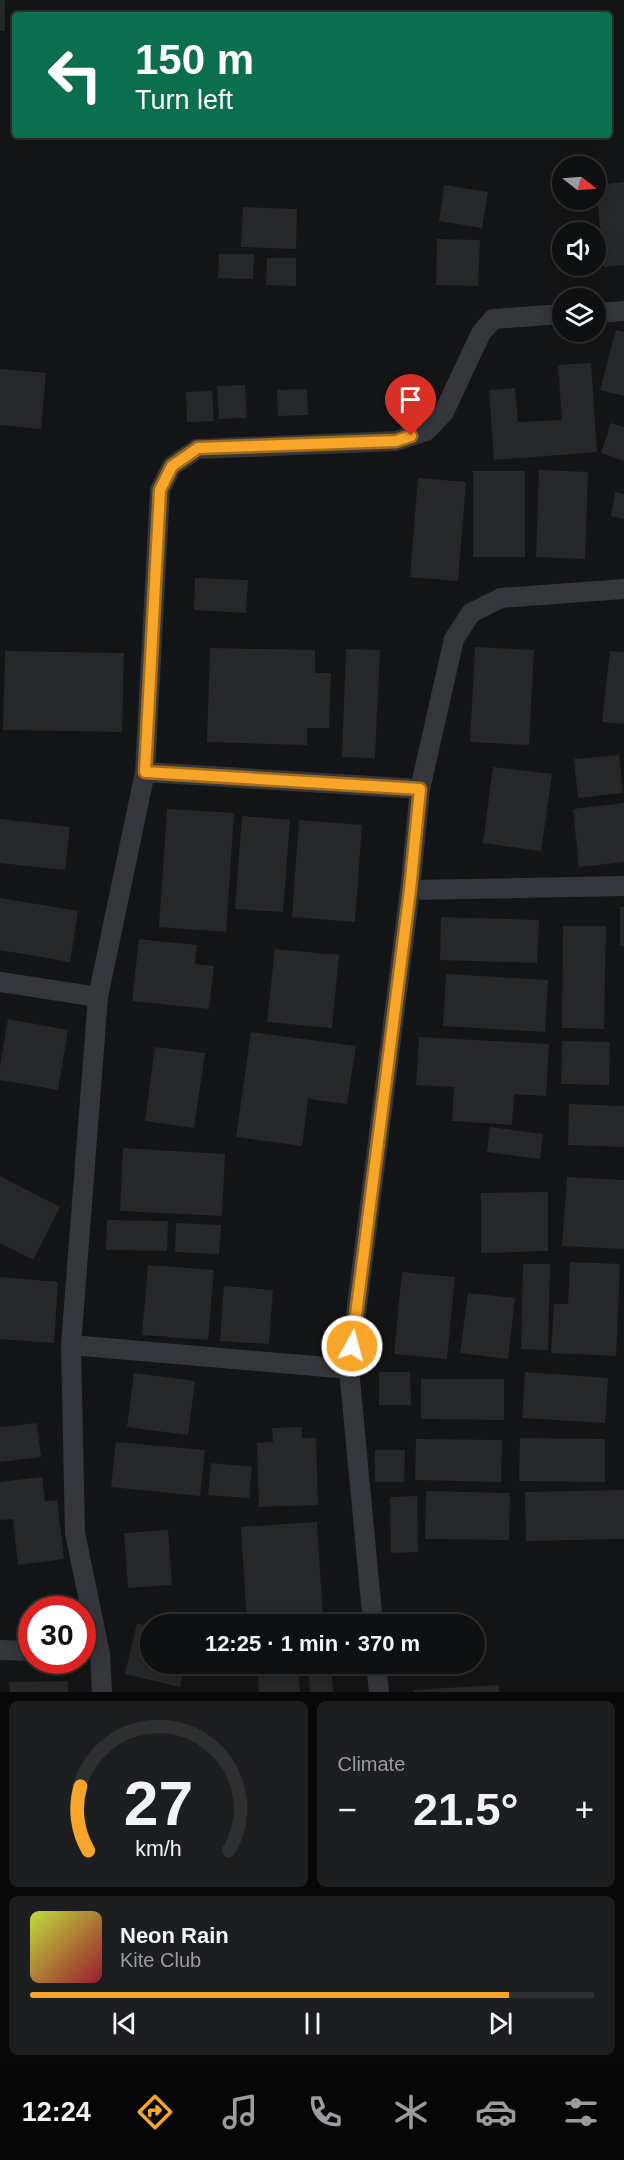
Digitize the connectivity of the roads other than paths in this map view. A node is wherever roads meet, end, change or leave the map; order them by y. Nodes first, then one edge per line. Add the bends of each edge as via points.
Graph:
1 (624, 311) edge
2 (606, 312) edge
3 (552, 315) edge
4 (624, 589) edge
5 (145, 772) junction
6 (420, 789) junction
7 (624, 886) edge
8 (410, 890) junction
9 (0, 982) edge
10 (98, 997) junction
11 (71, 1345) junction
12 (349, 1369) junction
13 (83, 1596) edge
14 (372, 1614) edge
15 (0, 1650) edge
16 (18, 1651) edge
17 (96, 1671) edge
18 (377, 1674) edge
19 (102, 1692) edge
20 (379, 1692) edge

1 - 2 street
3 - 5 street via 493,319 481,333 444,412 426,431 396,441 198,448 172,466 160,490
4 - 6 street via 501,598 471,613 454,639
5 - 6 street
5 - 10 street
6 - 8 street
7 - 8 street
8 - 12 street
9 - 10 street
10 - 11 street
11 - 12 street
11 - 13 street via 75,1533
12 - 14 street
15 - 16 street
17 - 19 street
18 - 20 street

